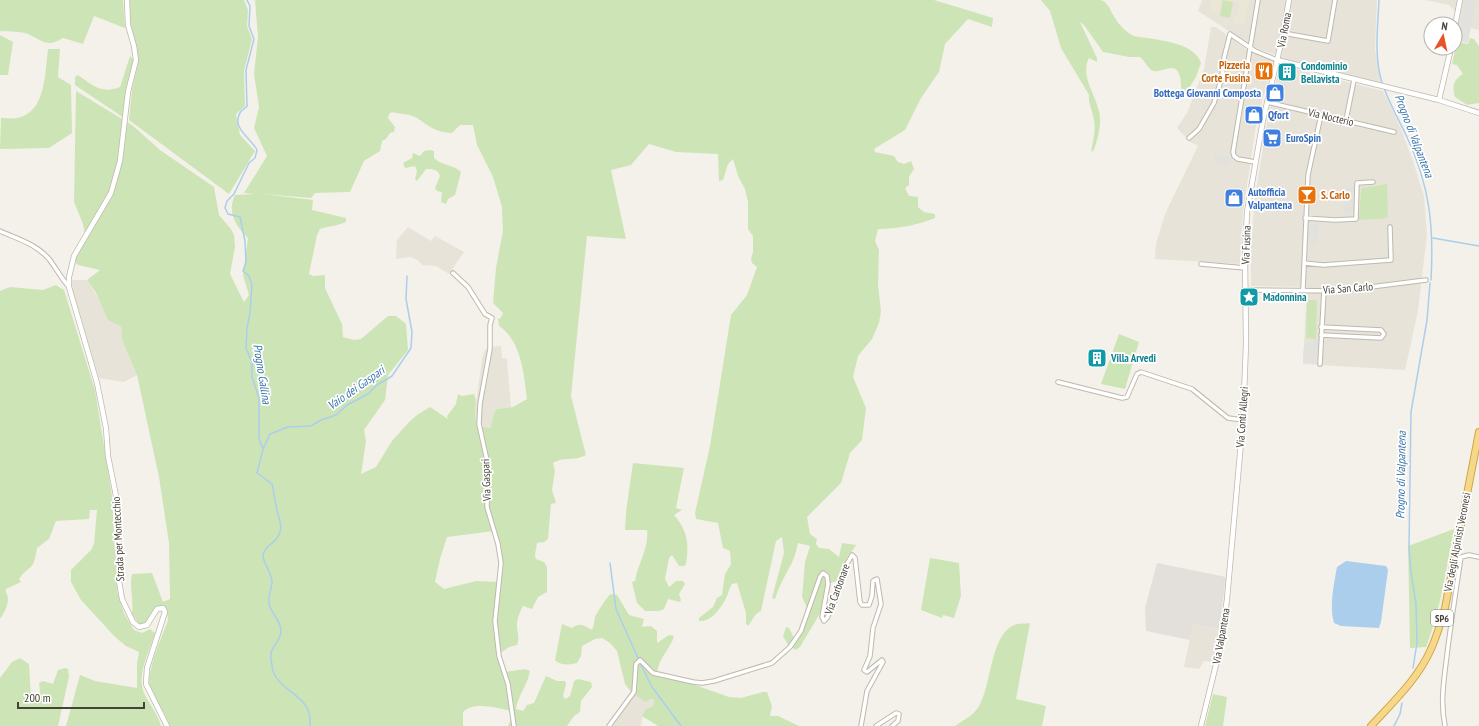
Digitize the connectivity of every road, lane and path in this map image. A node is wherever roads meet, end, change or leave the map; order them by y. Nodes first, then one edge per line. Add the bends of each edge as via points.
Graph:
1 (127, 0) edge
2 (1258, 0) edge
3 (1290, 0) edge
4 (1335, 0) edge
5 (1460, 0) edge
6 (1457, 16) edge
7 (1283, 32) junction
8 (1250, 48) junction
9 (1449, 56) edge
10 (1277, 60) junction
11 (1354, 80) junction
12 (1439, 100) junction
13 (1267, 102) junction
14 (1479, 113) edge
15 (1321, 115) junction
16 (1346, 120) junction
17 (1394, 132) dead end
18 (1188, 138) dead end
19 (1255, 162) junction
20 (1373, 182) dead end
21 (1306, 218) junction
22 (1390, 227) dead end
23 (0, 231) edge
24 (1304, 263) junction
25 (1201, 264) dead end
26 (1245, 268) junction
27 (452, 272) dead end
28 (1426, 280) dead end
29 (69, 287) junction
30 (1303, 289) junction
31 (1245, 290) junction
32 (1324, 290) junction
33 (1322, 327) junction
34 (1321, 336) junction
35 (1320, 364) dead end
36 (1058, 382) dead end
37 (1243, 420) junction
38 (1479, 432) edge
39 (1231, 544) joint
40 (1479, 557) edge
41 (167, 726) edge
42 (514, 726) edge
43 (609, 726) edge
44 (861, 726) edge
45 (876, 726) edge
46 (892, 726) edge
47 (1201, 726) edge
48 (1371, 726) edge
49 (1445, 726) edge

1 - 29 street, Strada per Montecchio via 128,25 136,60 128,92 120,160 111,193 74,256
2 - 8 street
3 - 7 street, Via Roma
4 - 7 street via 1328,41
5 - 6 street
7 - 10 street, Via Roma
8 - 10 street
8 - 18 street via 1230,34 1214,104 1199,130
8 - 19 street via 1233,152 1238,159
9 - 12 street
10 - 11 street
10 - 13 street, Via Fusina
11 - 12 street
11 - 16 street
12 - 14 street
13 - 15 street, Via Nocterio
13 - 19 street, Via Fusina
15 - 16 street, Via Nocterio
15 - 21 street via 1308,175
16 - 17 street, Via Nocterio
19 - 26 street, Via Fusina via 1247,212
20 - 21 street via 1357,183 1356,218
21 - 24 street
22 - 24 street via 1391,260 1323,265
23 - 29 street via 33,245 42,252
24 - 30 street
25 - 26 street
26 - 31 street, Via Fusina
27 - 42 street, Via Gaspari via 468,287 485,314 492,318 479,424 488,465 487,507 501,563 496,628 499,656 508,684
28 - 32 street, Via San Carlo via 1345,290
29 - 41 street, Strada per Montecchio via 97,383 106,428 108,456 118,506 119,582 122,599 133,622 139,627 147,625 157,609 163,608 165,612 147,668 146,684
30 - 31 street, Via San Carlo
30 - 32 street, Via San Carlo
31 - 37 street, Via Conti Allegri
32 - 33 street
33 - 34 street
33 - 34 street via 1381,330 1384,334 1381,338
34 - 35 street
36 - 37 street via 1122,398 1127,396 1136,374 1141,372 1192,389 1228,418
37 - 39 street, Via Conti Allegri
38 - 48 highway, Via degli Alpinisti Veronesi / SP6 via 1439,630 1416,674
39 - 47 street, Via Valpantena via 1221,644
40 - 49 street via 1461,557 1443,687
43 - 44 street, Via Carbonare via 634,692 636,664 640,660 653,673 702,682 758,668 781,657 801,631 823,573 827,576 828,584 822,617 824,621 827,618 839,592 843,571 852,555 856,563 860,602 869,605 873,581 877,579 881,604 873,628 870,656 864,670 867,672 882,660 883,662 867,691
45 - 46 street via 896,713 899,714 898,721

